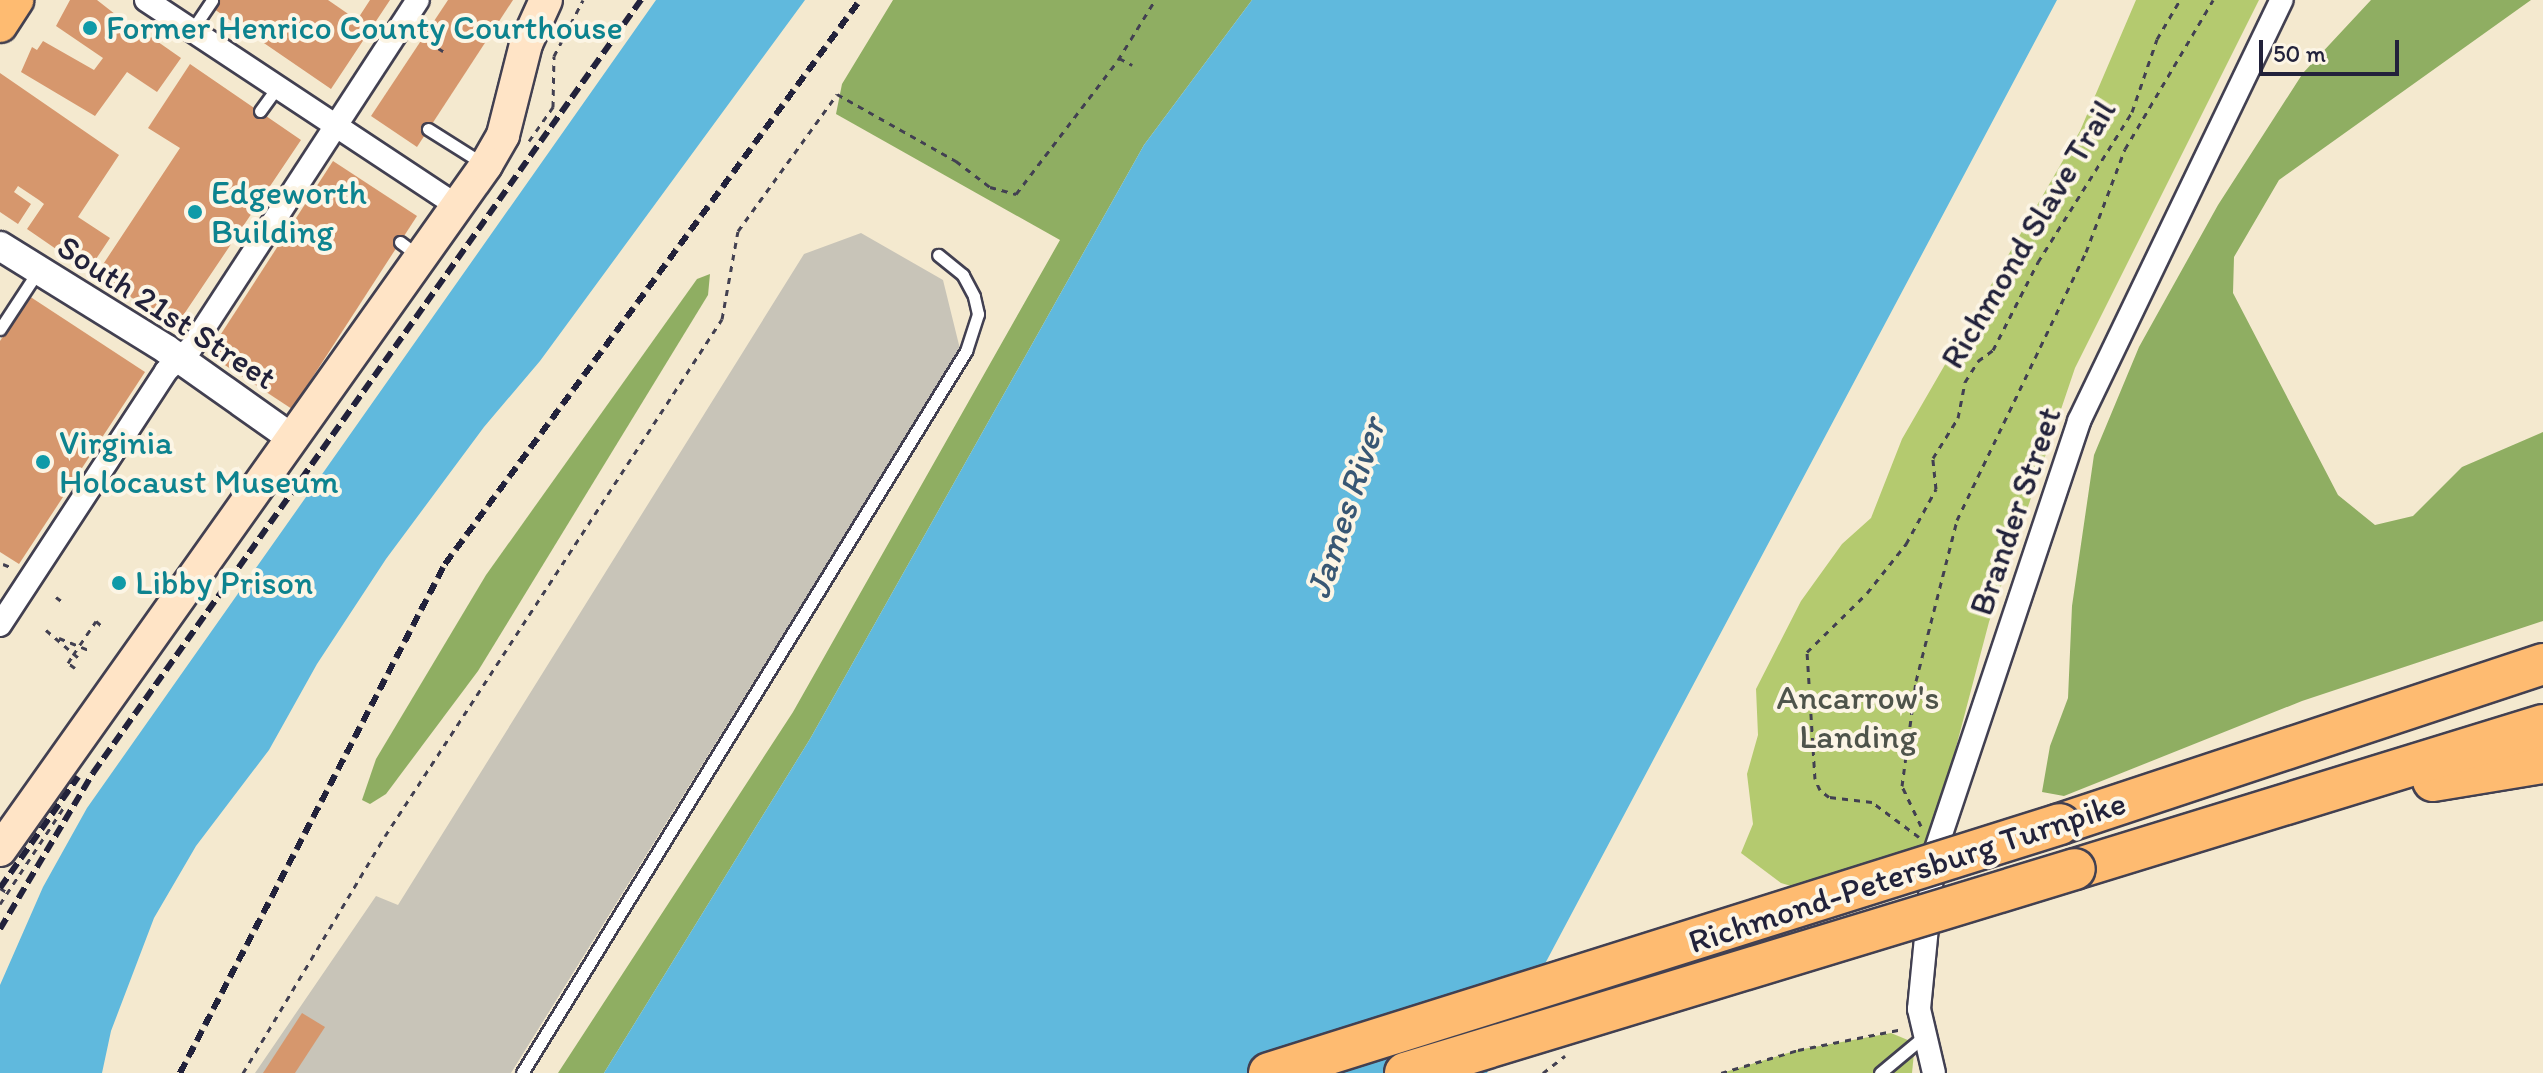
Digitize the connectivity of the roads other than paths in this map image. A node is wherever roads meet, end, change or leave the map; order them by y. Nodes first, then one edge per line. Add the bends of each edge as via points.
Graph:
1 (16, 0) edge
2 (146, 0) edge
3 (212, 0) edge
4 (418, 0) edge
5 (546, 0) edge
6 (2282, 0) edge
7 (0, 25) edge
8 (192, 30) junction
9 (277, 88) junction
10 (260, 111) dead end
11 (335, 127) junction
12 (428, 129) dead end
13 (486, 165) junction
14 (457, 206) junction
15 (0, 246) edge
16 (938, 255) dead end
17 (38, 271) junction
18 (0, 329) edge
19 (179, 359) junction
20 (293, 439) junction
21 (8, 594) edge
22 (0, 625) edge
23 (2543, 664) edge
24 (2543, 725) edge
25 (2543, 763) edge
26 (2167, 841) junction
27 (0, 850) edge
28 (1921, 1031) junction
29 (522, 1073) edge
30 (1269, 1073) edge
31 (1405, 1073) edge
32 (1880, 1073) edge
33 (1934, 1073) edge

1 - 7 main road
2 - 8 street
3 - 8 lane
4 - 11 street
5 - 13 main road via 526,44 503,135
6 - 28 street, Brander Street via 2079,421 1934,855
8 - 9 street
9 - 10 lane
9 - 11 street
11 - 14 street
11 - 19 street
12 - 13 lane
13 - 14 main road
14 - 20 main road via 410,250
15 - 17 street, South 21st Street
16 - 29 lane via 963,275 974,296 978,314 970,343
17 - 18 lane
17 - 19 street, South 21st Street
19 - 20 street, South 21st Street
19 - 21 street
20 - 27 main road
21 - 22 street
23 - 30 highway, Richmond-Petersburg Turnpike, bridge via 2060,824
24 - 26 highway, Richmond-Petersburg Turnpike
25 - 26 highway via 2437,780
26 - 31 highway, Richmond-Petersburg Turnpike, bridge
28 - 32 lane
28 - 33 street, Brander Street

